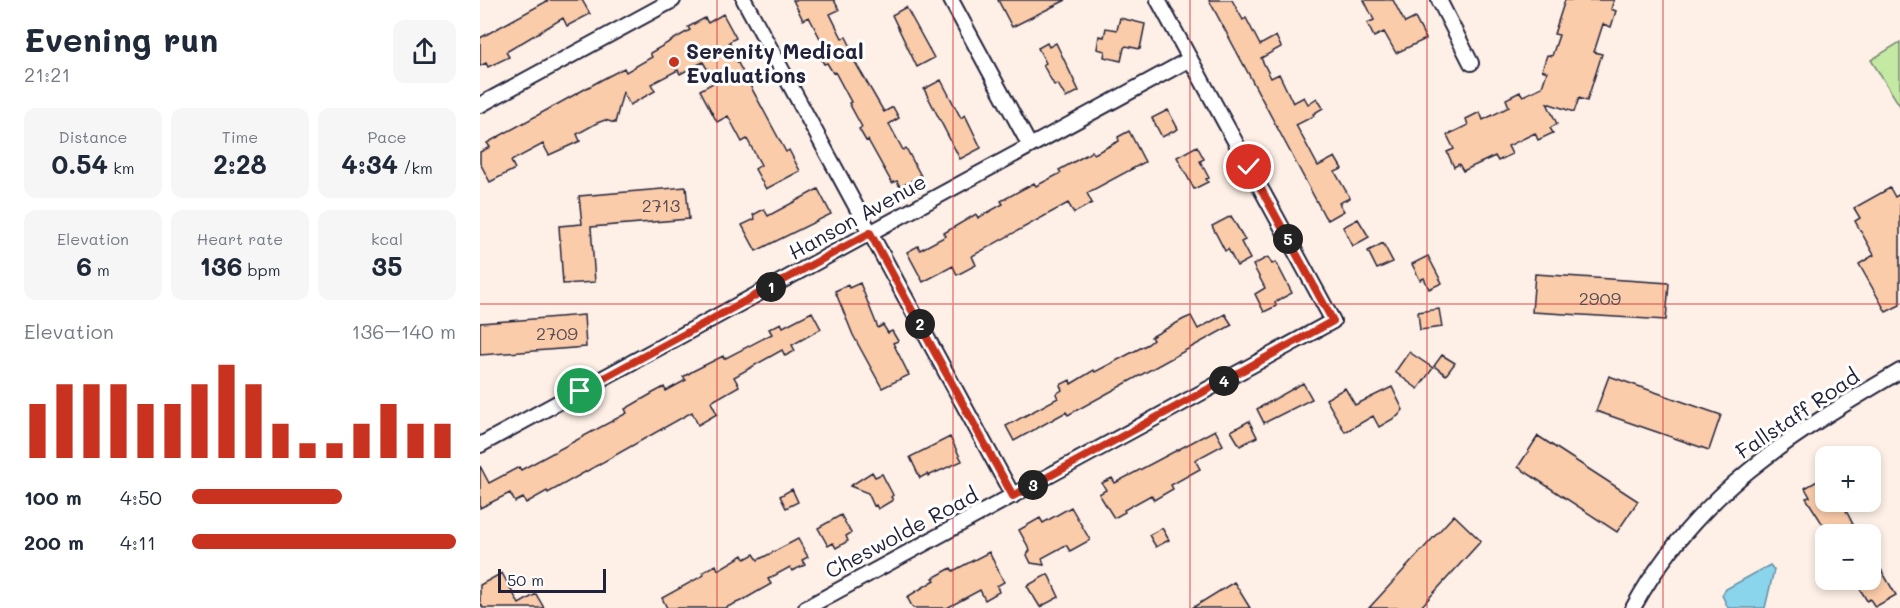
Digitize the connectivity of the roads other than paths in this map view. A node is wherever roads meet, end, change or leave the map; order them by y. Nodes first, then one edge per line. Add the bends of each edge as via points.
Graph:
1 (673, 0) edge
2 (744, 0) edge
3 (951, 0) edge
4 (1158, 0) edge
5 (1439, 0) edge
6 (1190, 59) junction
7 (1471, 63) dead end
8 (480, 105) edge
9 (1030, 146) junction
10 (870, 233) junction
11 (1900, 371) edge
12 (480, 445) edge
13 (1013, 496) junction
14 (806, 608) edge
15 (1633, 608) edge

1 - 8 street
2 - 10 street
3 - 9 street
4 - 6 street
5 - 7 street
6 - 9 street, Hanson Avenue
6 - 13 street, Cheswolde Road via 1333,321
9 - 10 street, Hanson Avenue
10 - 12 street, Hanson Avenue
10 - 13 street
11 - 15 street, Fallstaff Road via 1813,423 1721,493 1681,537
13 - 14 street, Cheswolde Road

